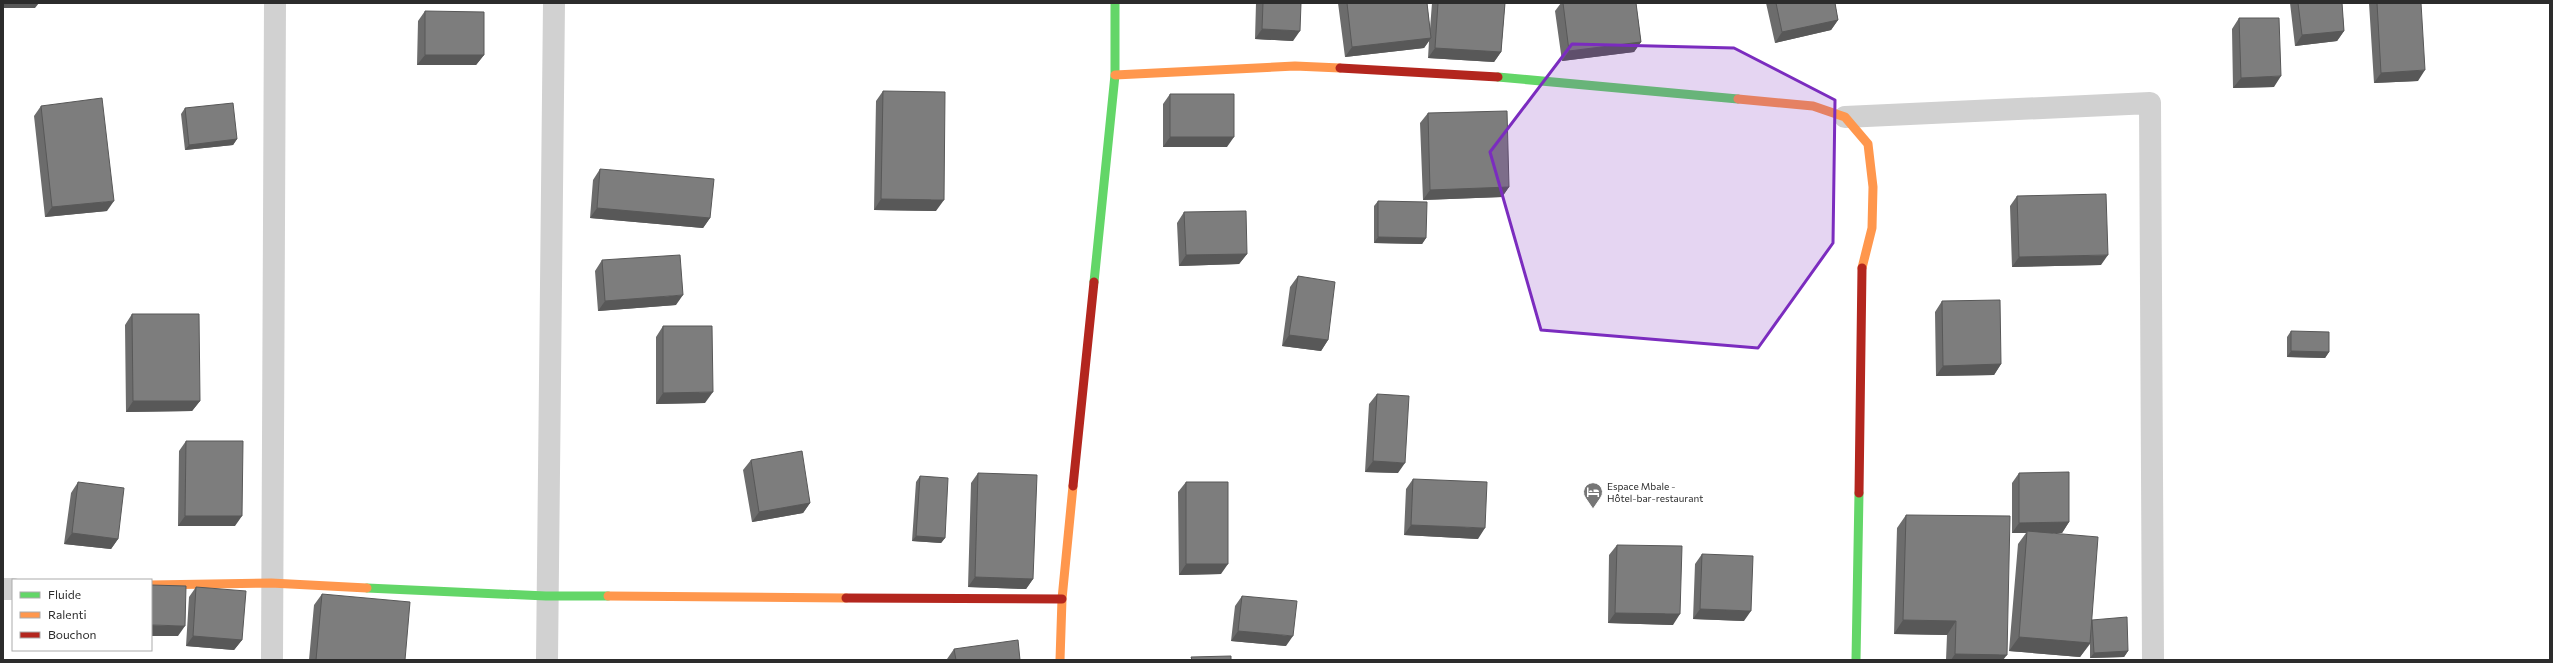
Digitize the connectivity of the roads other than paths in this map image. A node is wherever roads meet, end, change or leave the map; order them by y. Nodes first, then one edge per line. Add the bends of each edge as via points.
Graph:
1 (275, 3) edge
2 (554, 3) edge
3 (1115, 3) edge
4 (1115, 75) junction
5 (1845, 117) junction
6 (271, 583) junction
7 (152, 585) edge
8 (546, 596) junction
9 (1062, 599) junction
10 (272, 660) edge
11 (547, 660) edge
12 (1060, 660) edge
13 (1856, 660) edge
14 (2153, 660) edge

1 - 6 street
2 - 8 street
3 - 4 street
4 - 5 street via 1295,66 1455,73 1813,106
4 - 9 street
5 - 13 street via 1868,144 1873,187 1872,228 1862,263
5 - 14 street via 2150,103
6 - 7 street
6 - 8 street
6 - 10 street
8 - 9 street
8 - 11 street
9 - 12 street

